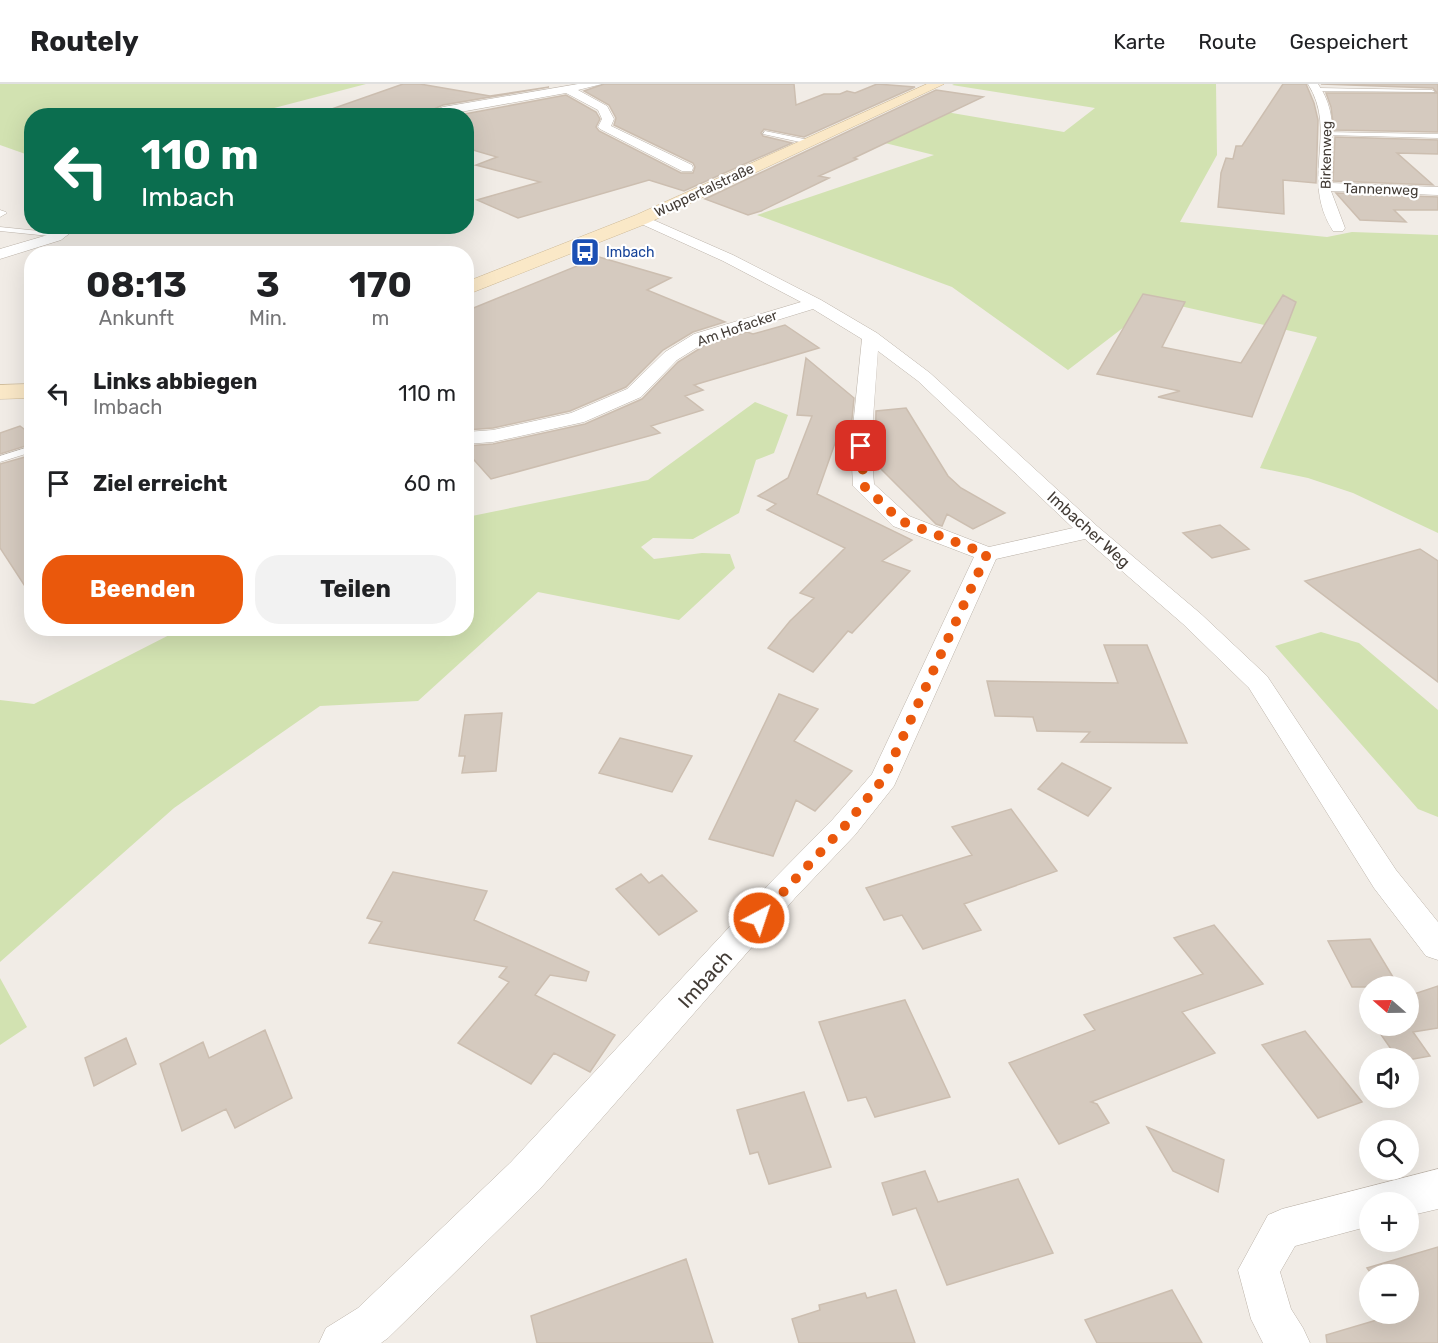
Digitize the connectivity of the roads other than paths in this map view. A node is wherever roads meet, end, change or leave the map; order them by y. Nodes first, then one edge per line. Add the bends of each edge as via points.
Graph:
1 (597, 84) edge
2 (938, 84) edge
3 (1316, 87) edge
4 (567, 89) junction
5 (1432, 92) dead end
6 (455, 108) edge
7 (765, 133) dead end
8 (1327, 133) junction
9 (1438, 136) edge
10 (809, 142) junction
11 (687, 168) dead end
12 (1324, 187) junction
13 (1438, 190) edge
14 (642, 219) junction
15 (1338, 228) dead end
16 (0, 229) edge
17 (24, 232) edge
18 (41, 234) edge
19 (60, 234) edge
20 (57, 236) junction
21 (24, 246) edge
22 (25, 246) edge
23 (67, 246) edge
24 (0, 254) edge
25 (474, 286) edge
26 (815, 303) junction
27 (871, 338) junction
28 (0, 392) edge
29 (24, 392) edge
30 (474, 437) edge
31 (24, 452) edge
32 (0, 459) edge
33 (1089, 531) junction
34 (987, 554) junction
35 (1438, 946) edge
36 (1438, 1189) edge
37 (1419, 1194) edge
38 (1359, 1209) edge
39 (341, 1343) edge
40 (1288, 1343) edge

1 - 4 street
2 - 10 main road, Wuppertalstraße
3 - 5 lane
3 - 8 street, Birkenweg via 1327,116
4 - 6 street
4 - 11 street via 603,108 608,119 604,127
7 - 10 lane
8 - 9 lane
8 - 12 street, Birkenweg
10 - 14 main road, Wuppertalstraße
12 - 13 street, Tannenweg
12 - 15 street, Birkenweg
14 - 25 main road, Wuppertalstraße
14 - 26 street, Imbacher Weg
16 - 17 lane
18 - 20 lane
19 - 20 street
20 - 22 street
20 - 23 street
21 - 24 street
26 - 27 street, Imbacher Weg
26 - 30 street, Am Hofacker via 700,338 670,356 634,393 577,418
27 - 33 street, Imbacher Weg via 924,377
27 - 34 street via 861,446 864,486 901,521
28 - 29 main road
31 - 32 lane
33 - 34 street
33 - 35 street, Imbacher Weg via 1192,619 1258,682 1385,879
34 - 39 street, Imbach via 877,787 525,1176 373,1323
36 - 37 street
38 - 40 street via 1282,1229 1259,1270 1272,1318

